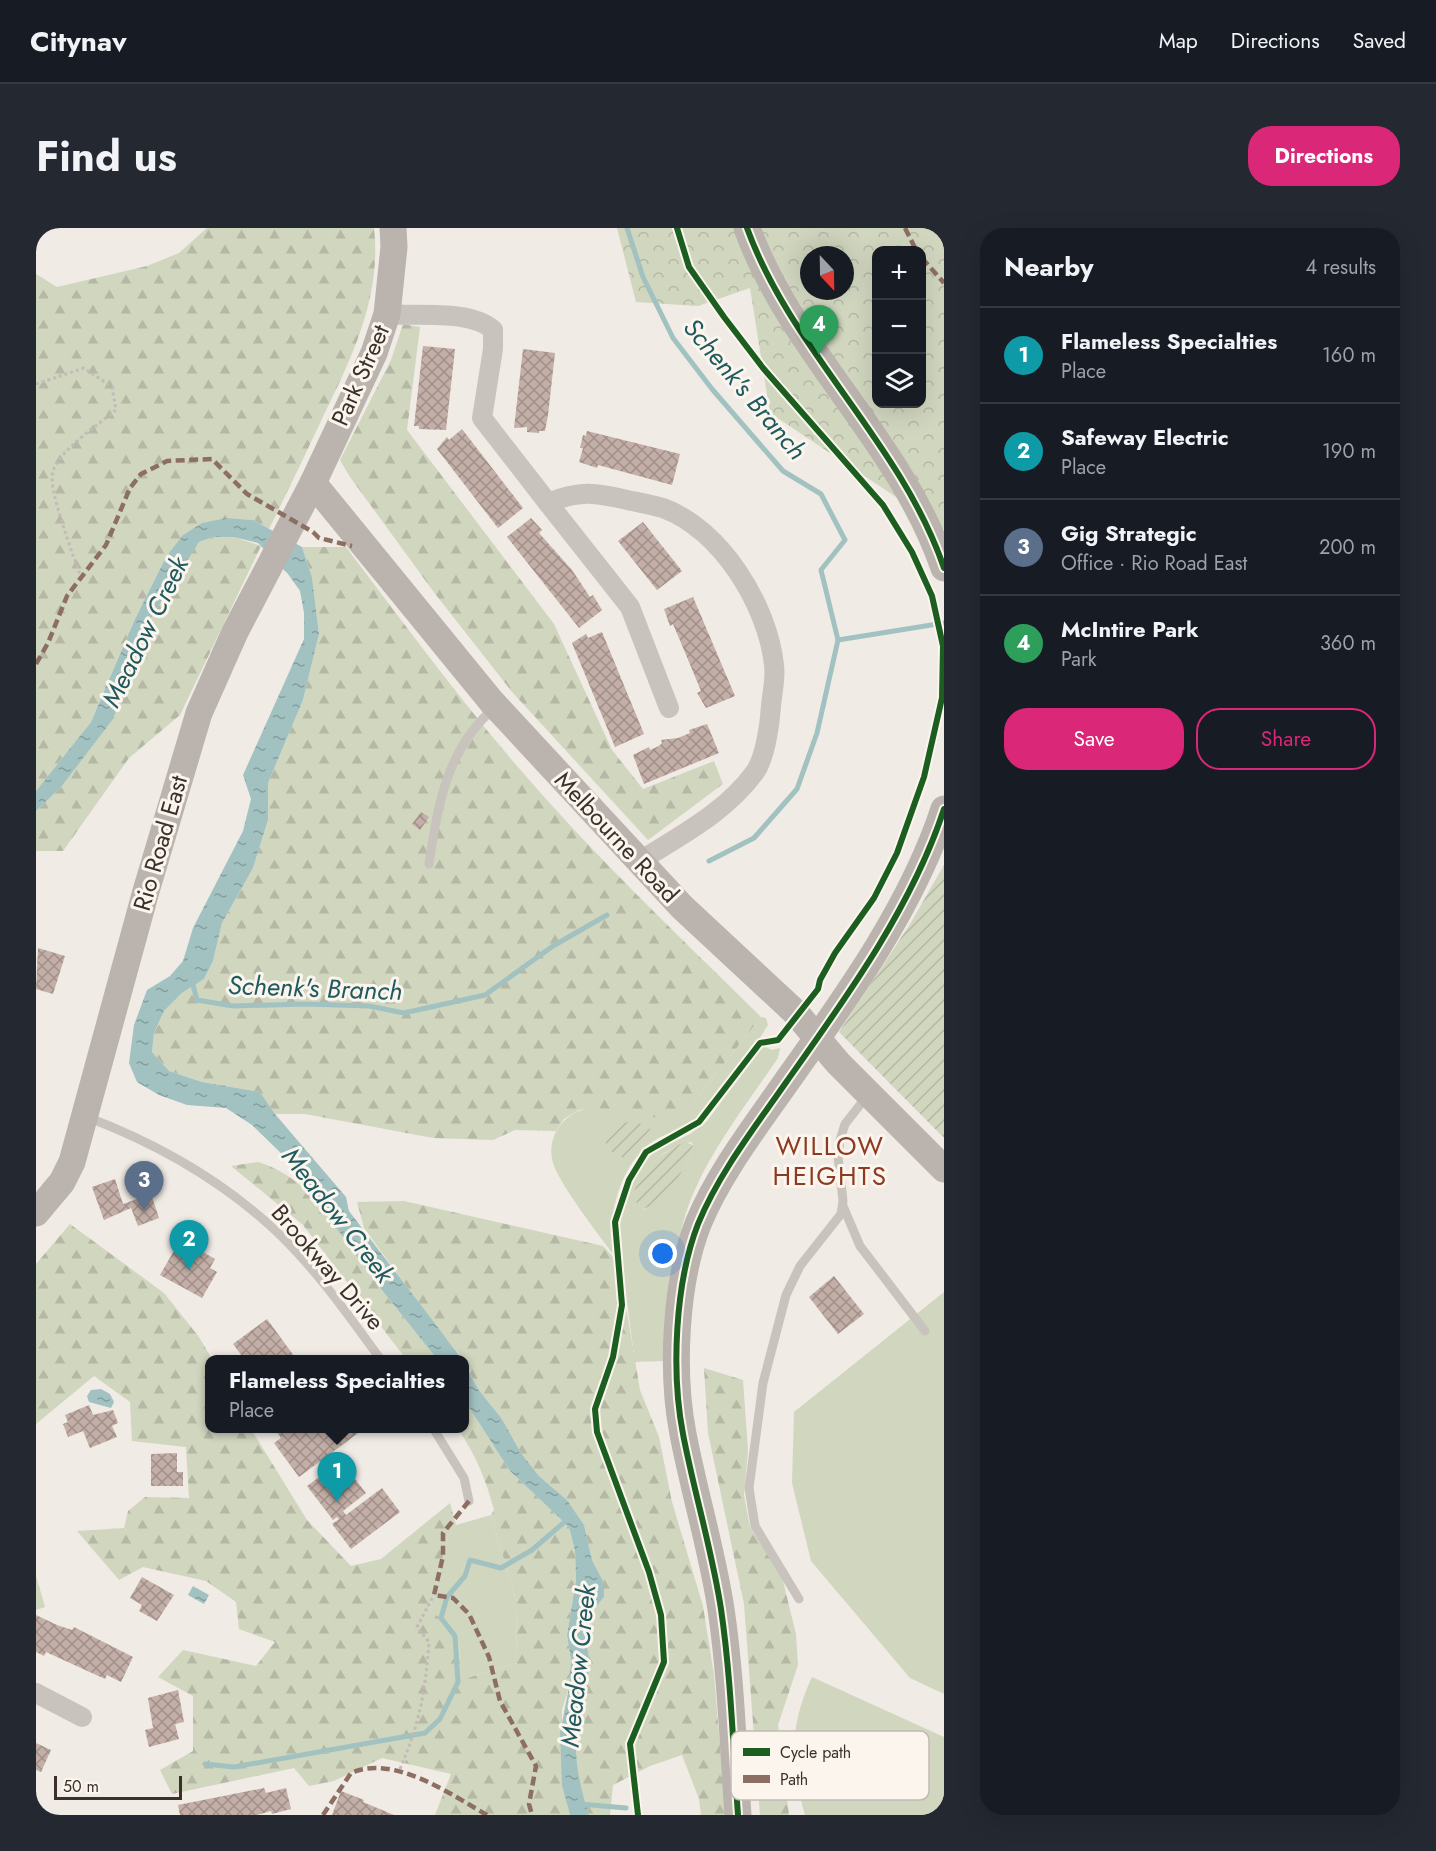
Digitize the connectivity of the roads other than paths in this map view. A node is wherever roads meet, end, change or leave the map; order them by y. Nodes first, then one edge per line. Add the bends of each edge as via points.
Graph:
1 (393, 228) edge
2 (747, 228) edge
3 (387, 314) junction
4 (314, 483) junction
5 (548, 503) junction
6 (944, 568) edge
7 (495, 706) junction
8 (669, 708) dead end
9 (944, 809) edge
10 (640, 861) junction
11 (429, 864) dead end
12 (817, 1038) junction
13 (869, 1094) junction
14 (85, 1117) junction
15 (944, 1169) edge
16 (842, 1205) junction
17 (36, 1213) edge
18 (925, 1331) dead end
19 (378, 1355) edge
20 (436, 1433) edge
21 (470, 1501) dead end
22 (799, 1599) dead end
23 (36, 1693) edge
24 (82, 1717) dead end
25 (731, 1731) edge
26 (737, 1800) edge
27 (738, 1815) edge

1 - 3 street, Park Street
2 - 6 street via 796,322 902,477
3 - 4 street, Park Street via 374,353
3 - 5 street via 466,317 493,330 482,418
4 - 7 street, Melbourne Road
4 - 14 street, Rio Road East via 249,604 199,713
5 - 8 street via 630,607
5 - 10 street via 571,493 594,492 664,508 719,548 746,582 763,617 774,666 770,726 756,771 716,813
7 - 10 street, Melbourne Road
7 - 11 lane via 462,745 440,795
9 - 12 street via 900,908
10 - 12 street, Melbourne Road
12 - 13 street, Melbourne Road
12 - 25 street via 740,1148 698,1224 680,1305 678,1391 682,1431 722,1613
13 - 15 street, Melbourne Road
13 - 16 lane via 845,1124 840,1140
14 - 17 street, Rio Road East via 62,1182
14 - 19 lane, Brookway Drive via 170,1153 245,1203 290,1245
16 - 18 lane via 860,1246
16 - 22 lane via 834,1225 800,1266 786,1295 763,1383 749,1488 755,1526
20 - 21 lane via 464,1478
23 - 24 street
26 - 27 street

